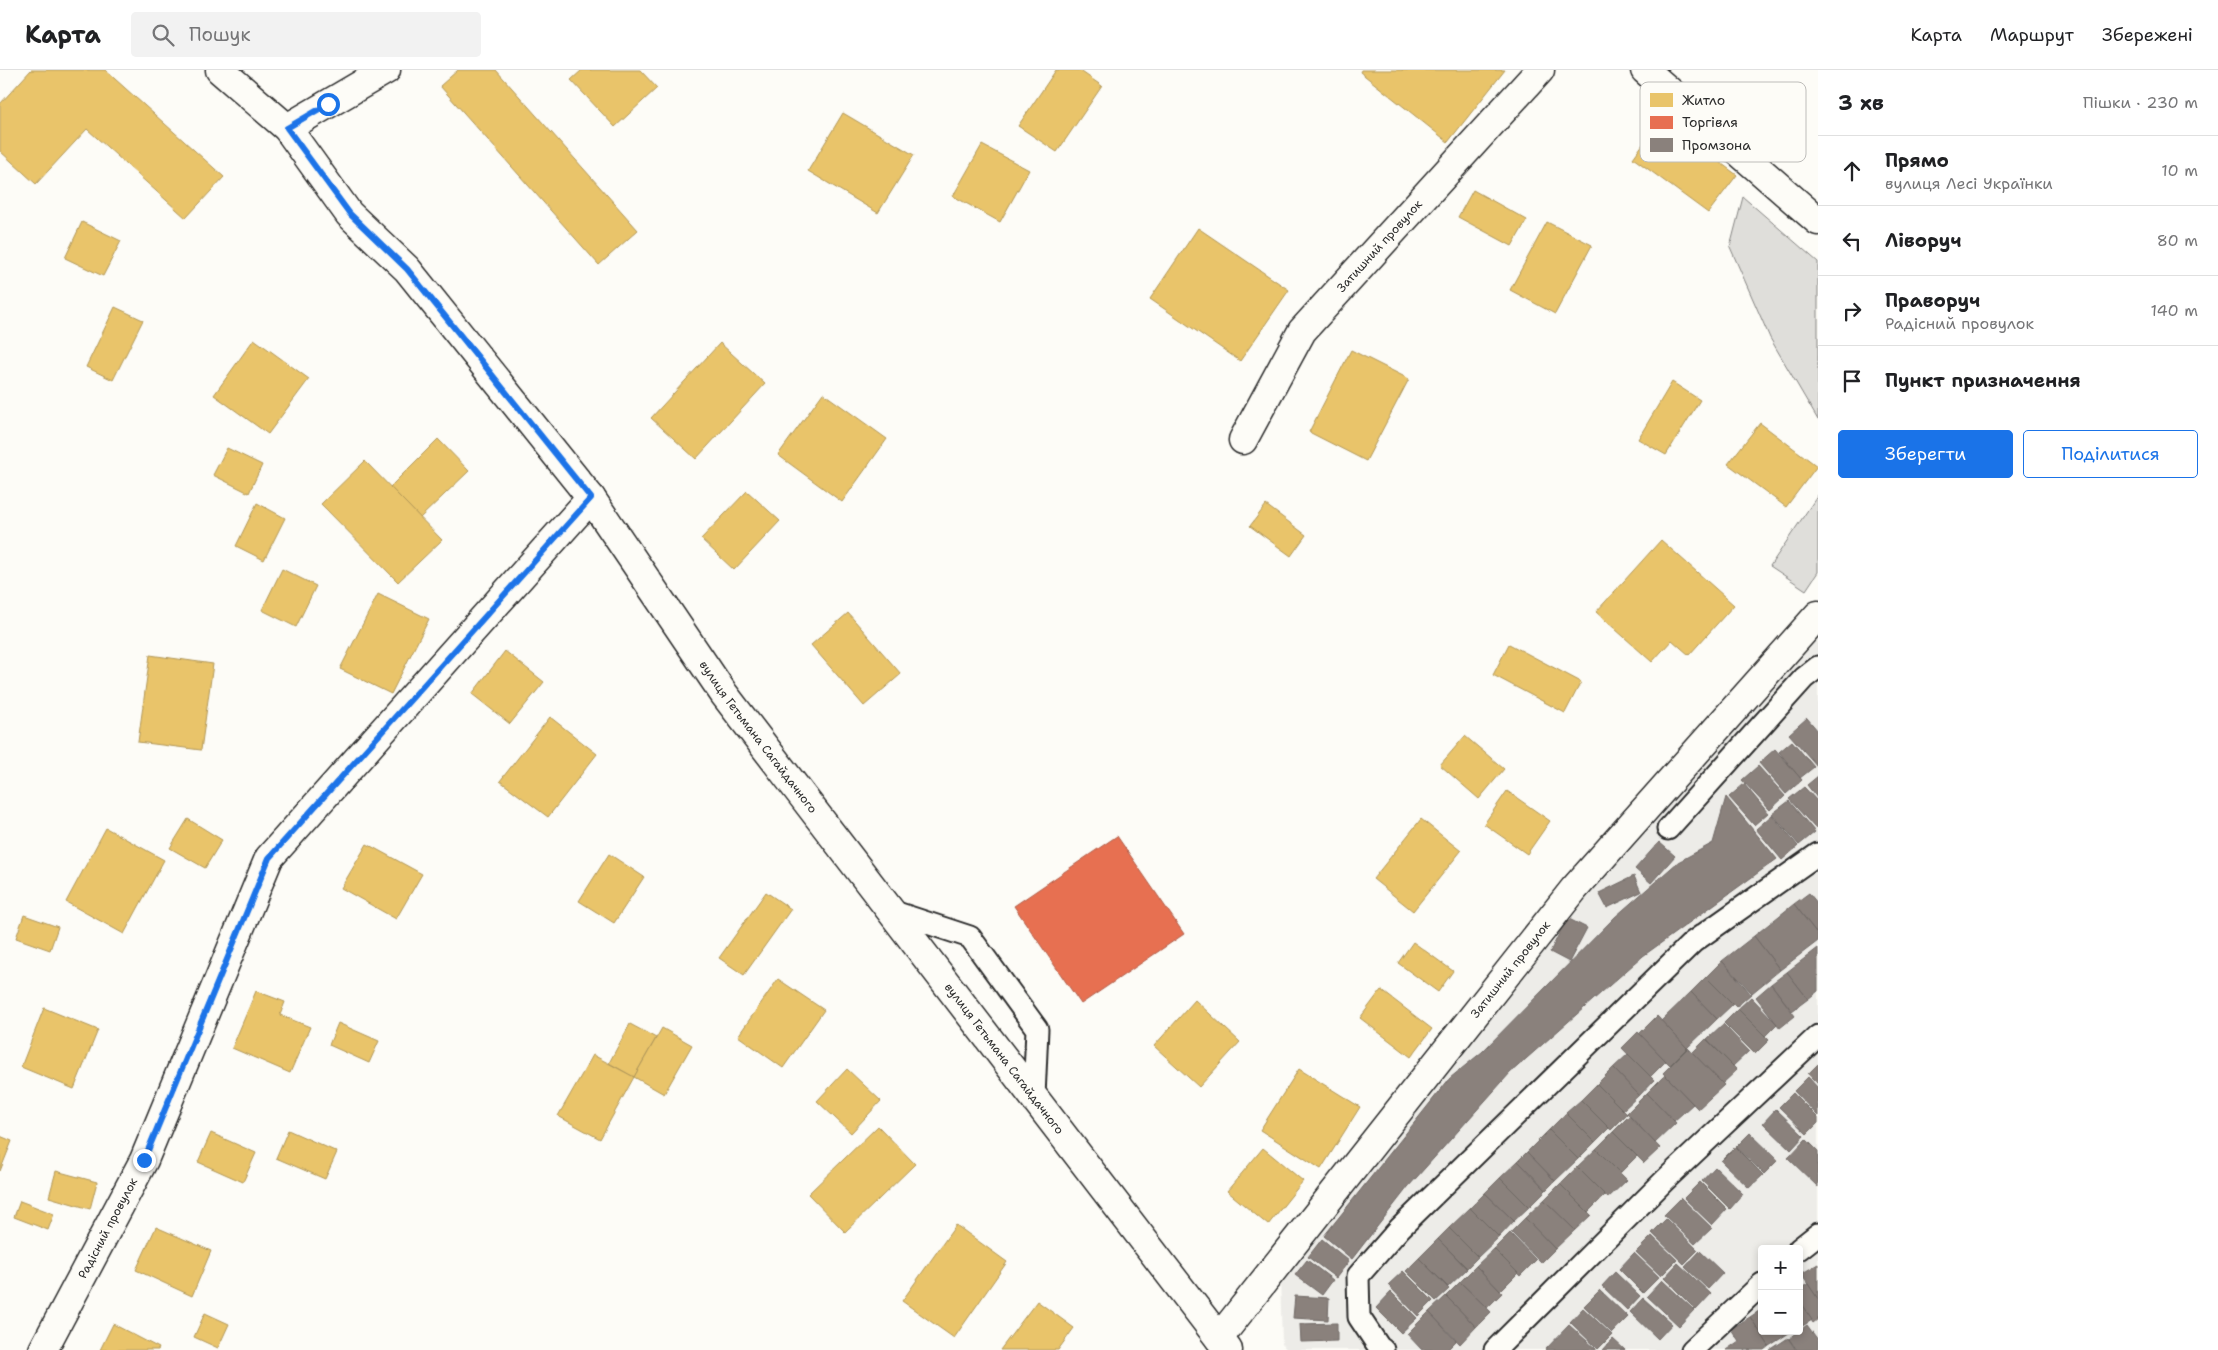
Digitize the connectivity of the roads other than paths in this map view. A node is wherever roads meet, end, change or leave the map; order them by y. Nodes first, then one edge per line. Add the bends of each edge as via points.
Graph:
1 (220, 70) edge
2 (386, 70) edge
3 (1540, 70) edge
4 (1645, 70) edge
5 (1659, 82) edge
6 (287, 128) junction
7 (1750, 162) edge
8 (1818, 221) edge
9 (1243, 440) dead end
10 (591, 498) junction
11 (1818, 615) edge
12 (1818, 667) edge
13 (1668, 829) dead end
14 (1818, 854) edge
15 (891, 911) junction
16 (1818, 1036) edge
17 (1034, 1097) junction
18 (1818, 1234) edge
19 (1803, 1246) edge
20 (1758, 1288) edge
21 (1223, 1344) edge
22 (43, 1350) edge
23 (1383, 1350) edge
24 (1495, 1350) edge
25 (1692, 1350) edge

1 - 6 street, вулиця Гетьмана Сагайдачного
2 - 6 street
3 - 9 street, Затишний провулок via 1302,331
4 - 5 street
6 - 10 street, вулиця Гетьмана Сагайдачного via 350,214 407,269
7 - 8 street
10 - 15 street, вулиця Гетьмана Сагайдачного via 724,694
10 - 22 street, Радісний провулок via 269,858 144,1160
11 - 21 street, Затишний провулок via 1574,889
12 - 13 lane via 1804,678
14 - 23 lane via 1693,942 1400,1228 1358,1276 1359,1317
15 - 17 street, вулиця Гетьмана Сагайдачного
15 - 17 lane via 970,937 1036,1029
16 - 24 lane via 1665,1180
17 - 21 street, вулиця Гетьмана Сагайдачного
18 - 19 lane
20 - 25 lane

